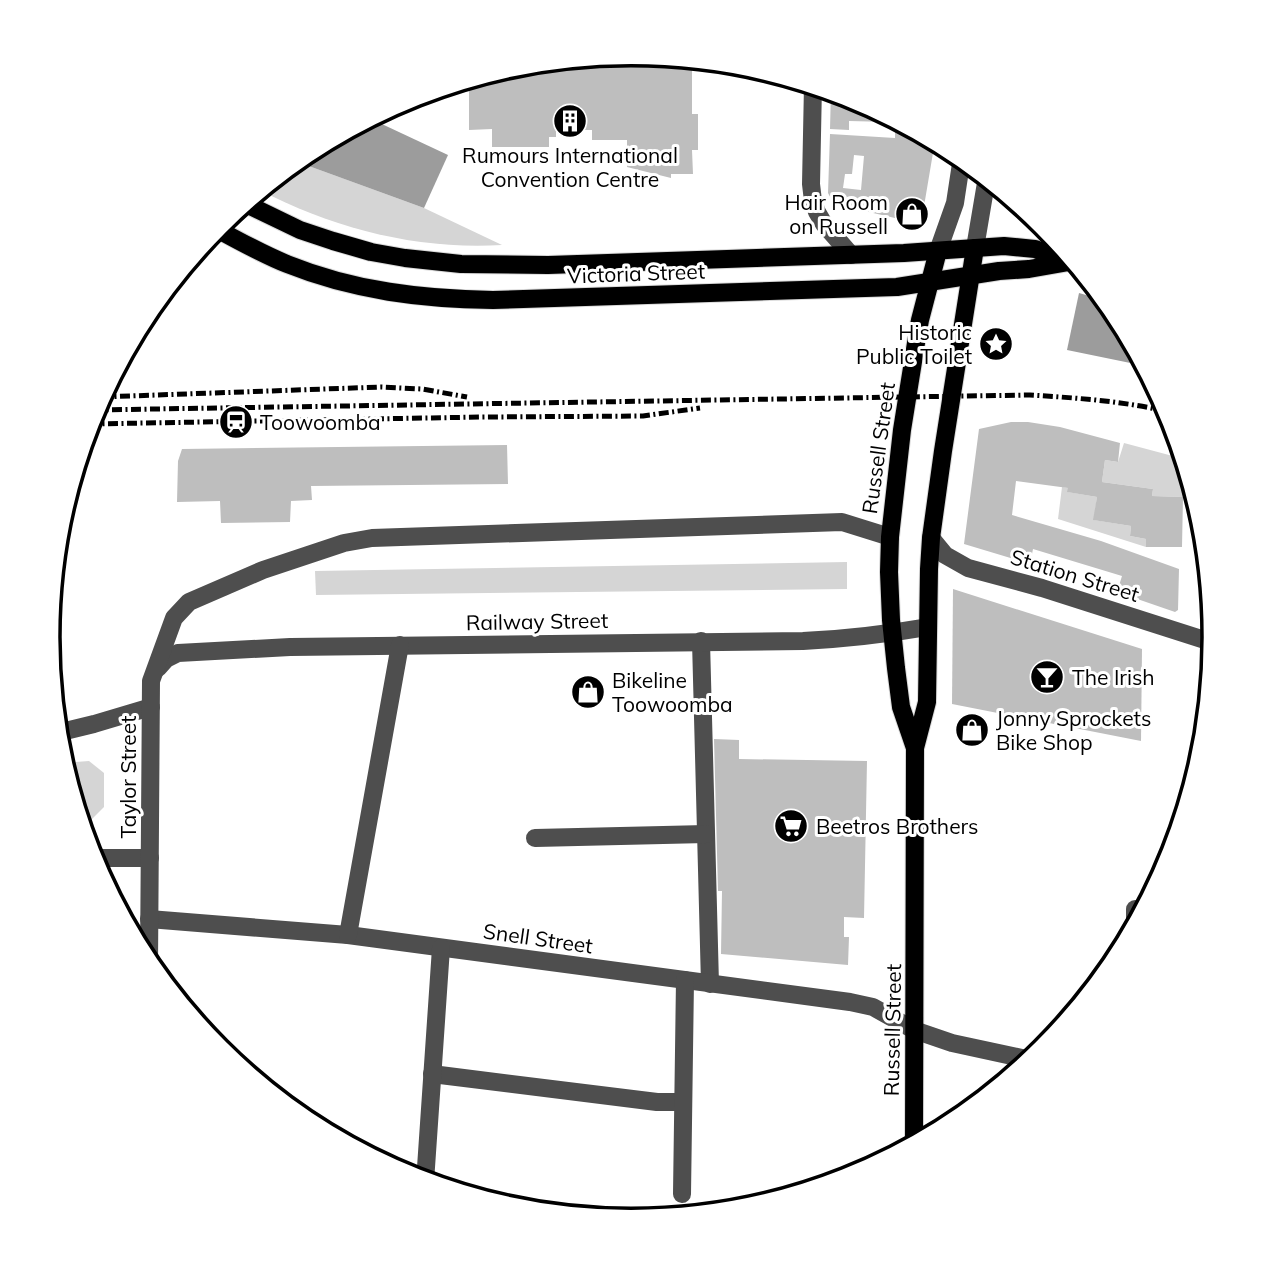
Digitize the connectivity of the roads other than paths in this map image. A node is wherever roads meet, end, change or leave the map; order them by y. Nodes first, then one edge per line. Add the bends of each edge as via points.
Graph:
1 (813, 95) edge
2 (960, 170) edge
3 (985, 189) edge
4 (253, 208) edge
5 (226, 234) edge
6 (975, 248) junction
7 (938, 251) junction
8 (851, 255) junction
9 (1059, 258) edge
10 (1064, 264) edge
11 (972, 275) junction
12 (930, 283) junction
13 (890, 537) junction
14 (931, 538) junction
15 (928, 627) junction
16 (892, 633) junction
17 (1202, 639) edge
18 (701, 641) junction
19 (400, 645) junction
20 (154, 674) junction
21 (151, 707) junction
22 (67, 731) edge
23 (915, 748) junction
24 (706, 834) junction
25 (535, 838) dead end
26 (104, 858) edge
27 (150, 858) junction
28 (149, 919) junction
29 (348, 935) junction
30 (149, 944) edge
31 (440, 947) junction
32 (685, 980) junction
33 (710, 984) junction
34 (914, 1030) junction
35 (1018, 1057) edge
36 (432, 1074) junction
37 (683, 1102) junction
38 (914, 1134) edge
39 (426, 1170) edge
40 (682, 1194) dead end

1 - 8 street via 813,201 824,224
2 - 7 street, Russell Street
3 - 6 street, Russell Street
4 - 8 main road, Victoria Street via 300,230 372,252 461,264
5 - 12 main road, Victoria Street via 322,276 400,295 448,299 828,290
6 - 7 main road, Victoria Street
6 - 9 main road, Victoria Street via 1020,246
6 - 11 main road, Russell Street
7 - 8 main road, Victoria Street
7 - 12 main road, Russell Street
10 - 11 main road, Victoria Street
11 - 12 main road, Victoria Street
11 - 14 main road, Russell Street
12 - 13 main road, Russell Street via 907,397
13 - 16 main road, Russell Street
13 - 20 street, Taylor Street via 842,522 408,536 344,543 189,601 174,618
14 - 15 main road, Russell Street
14 - 17 street, Station Street via 945,555 968,568
15 - 16 street, Railway Street
15 - 23 main road, Russell Street via 927,702
16 - 18 street, Railway Street via 828,640
16 - 23 main road, Russell Street via 901,707
18 - 19 street, Railway Street
18 - 24 street
19 - 20 street, Railway Street via 178,653
19 - 29 street
20 - 21 street, Taylor Street
21 - 22 street
21 - 27 street, Taylor Street
23 - 34 main road, Russell Street
24 - 25 street
24 - 33 street
26 - 27 street
27 - 28 street, Taylor Street
28 - 29 street, Snell Street
28 - 30 street, Taylor Street
29 - 31 street, Snell Street
31 - 32 street, Snell Street
31 - 36 street
32 - 33 street, Snell Street
32 - 37 street
33 - 34 street, Snell Street via 873,1007
34 - 35 street, Snell Street
34 - 38 main road, Russell Street
36 - 37 street
36 - 39 street
37 - 40 street

